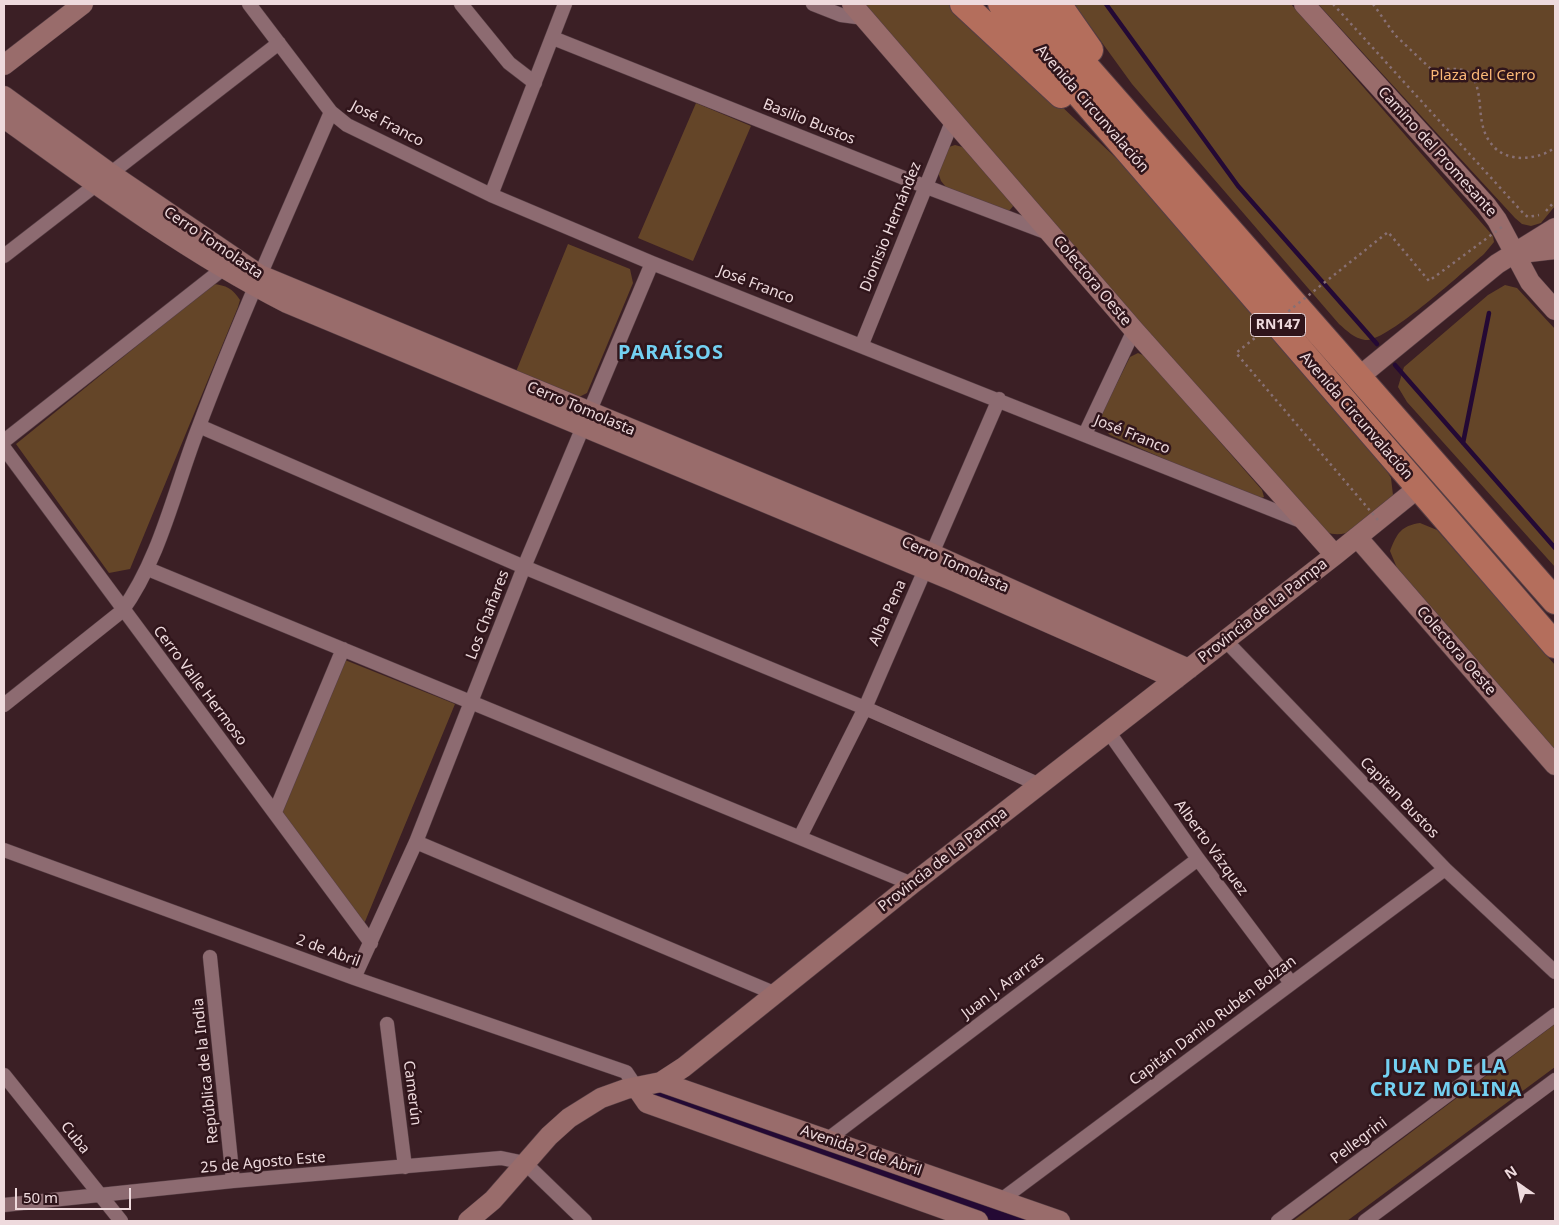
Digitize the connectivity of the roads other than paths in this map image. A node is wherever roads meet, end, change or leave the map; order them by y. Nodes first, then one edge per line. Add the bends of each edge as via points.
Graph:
1 (83, 4) edge
2 (248, 4) edge
3 (462, 4) edge
4 (565, 4) edge
5 (813, 4) edge
6 (963, 4) edge
7 (1001, 4) edge
8 (1031, 4) edge
9 (1058, 4) edge
10 (1304, 4) edge
11 (858, 11) edge
12 (553, 38) junction
13 (279, 43) junction
14 (4, 65) edge
15 (535, 83) junction
16 (4, 96) edge
17 (331, 112) junction
18 (4, 118) edge
19 (952, 122) junction
20 (1158, 147) junction
21 (103, 178) junction
22 (924, 186) junction
23 (491, 195) junction
24 (1175, 205) junction
25 (1555, 220) edge
26 (1053, 235) junction
27 (1551, 238) edge
28 (1517, 254) junction
29 (4, 256) edge
30 (652, 263) junction
31 (229, 264) junction
32 (258, 281) junction
33 (1555, 310) edge
34 (1134, 330) junction
35 (862, 344) junction
36 (1360, 376) junction
37 (998, 399) junction
38 (586, 420) junction
39 (199, 426) junction
40 (1085, 434) junction
41 (4, 441) edge
42 (4, 448) edge
43 (1418, 488) junction
44 (1304, 522) junction
45 (1357, 537) junction
46 (1335, 555) junction
47 (929, 562) junction
48 (524, 567) junction
49 (148, 569) junction
50 (1555, 601) edge
51 (122, 610) junction
52 (1225, 640) junction
53 (1555, 645) edge
54 (343, 649) junction
55 (1182, 674) junction
56 (472, 701) junction
57 (4, 705) edge
58 (864, 708) junction
59 (1108, 731) junction
60 (1555, 765) edge
61 (1040, 785) junction
62 (275, 812) junction
63 (800, 837) junction
64 (416, 842) junction
65 (4, 850) edge
66 (1198, 860) junction
67 (1445, 870) junction
68 (912, 884) junction
69 (371, 943) junction
70 (210, 957) dead end
71 (1555, 972) edge
72 (354, 978) junction
73 (1291, 983) junction
74 (776, 994) junction
75 (1555, 1014) edge
76 (387, 1024) dead end
77 (4, 1075) edge
78 (1555, 1080) edge
79 (661, 1082) junction
80 (636, 1087) junction
81 (828, 1139) junction
82 (525, 1162) junction
83 (405, 1167) junction
84 (233, 1181) junction
85 (100, 1194) junction
86 (1001, 1200) junction
87 (4, 1205) edge
88 (121, 1221) edge
89 (468, 1221) edge
90 (584, 1221) edge
91 (977, 1221) edge
92 (1060, 1221) edge
93 (1278, 1221) edge
94 (1365, 1221) edge

1 - 14 street
2 - 13 street, José Franco
3 - 15 street via 510,63
4 - 12 street
5 - 11 street via 841,15
6 - 24 highway
7 - 24 highway, Avenida Circunvalación / RN147
8 - 20 highway, Avenida Circunvalación / RN147
9 - 20 highway
10 - 28 street, Camino del Promesante via 1486,205
11 - 19 street, Colectora Oeste
12 - 15 street
12 - 22 street, Basilio Bustos
13 - 17 street, José Franco
13 - 21 street
15 - 23 street
16 - 21 street, Cerro Tomolasta
17 - 23 street, José Franco via 347,125
17 - 32 street
18 - 21 street, Cerro Tomolasta
19 - 22 street, Dionisio Hernández
19 - 26 street, Colectora Oeste
20 - 36 highway, Avenida Circunvalación / RN147
21 - 29 street
21 - 31 street, Cerro Tomolasta
22 - 26 street, Basilio Bustos
22 - 35 street, Dionisio Hernández
23 - 30 street, José Franco
24 - 43 highway, Avenida Circunvalación / RN147
25 - 27 street
26 - 34 street, Colectora Oeste
27 - 28 street
28 - 33 street, Camino del Promesante via 1530,282
28 - 36 street via 1497,264
30 - 35 street, José Franco
30 - 38 street, Los Chañares
31 - 32 street, Cerro Tomolasta
31 - 41 street
32 - 38 street, Cerro Tomolasta
32 - 39 street
34 - 40 street
34 - 44 street, Colectora Oeste
35 - 37 street, José Franco
36 - 50 highway, Avenida Circunvalación / RN147
37 - 40 street, José Franco
37 - 47 street, Alba Pena
38 - 47 street, Cerro Tomolasta
38 - 48 street, Los Chañares
39 - 48 street
39 - 49 street
40 - 44 street, José Franco
42 - 51 street, Cerro Valle Hermoso
43 - 45 street, Provincia de La Pampa
43 - 53 highway, Avenida Circunvalación / RN147
44 - 46 street, Colectora Oeste
45 - 46 street, Provincia de La Pampa
45 - 60 street, Colectora Oeste
46 - 52 street, Provincia de La Pampa
47 - 55 street, Cerro Tomolasta
47 - 58 street, Alba Pena
48 - 56 street, Los Chañares
48 - 58 street
49 - 51 street
49 - 54 street
51 - 57 street
51 - 62 street, Cerro Valle Hermoso
52 - 55 street, Provincia de La Pampa
52 - 67 street, Capitan Bustos
54 - 56 street
54 - 62 street
55 - 59 street, Provincia de La Pampa
56 - 63 street
56 - 64 street, Los Chañares
58 - 61 street
58 - 63 street, Alba Pena
59 - 61 street, Provincia de La Pampa
59 - 66 street, Alberto Vázquez
61 - 68 street, Provincia de La Pampa
62 - 69 street, Cerro Valle Hermoso
63 - 68 street
64 - 69 street, Los Chañares
64 - 74 street
65 - 72 street, 2 de Abril
66 - 73 street, Alberto Vázquez
66 - 81 street, Juan J. Ararras
67 - 71 street, Capitan Bustos
67 - 73 street, Capitán Danilo Rubén Bolzan
68 - 74 street, Provincia de La Pampa
69 - 72 street, Los Chañares
70 - 84 street, República de la India
72 - 80 street, 2 de Abril via 626,1072
73 - 86 street, Capitán Danilo Rubén Bolzan
74 - 79 street, Provincia de La Pampa
75 - 93 street, Pellegrini
76 - 83 street, Camerún
77 - 85 street, Cuba
78 - 94 street
79 - 80 street, Provincia de La Pampa
79 - 81 street, Avenida 2 de Abril
80 - 82 street, Provincia de La Pampa via 601,1098 569,1118
80 - 91 street, Avenida 2 de Abril via 648,1103
81 - 86 street, Avenida 2 de Abril
82 - 83 street, 25 de Agosto Este via 501,1158
82 - 89 street, Provincia de La Pampa via 493,1200
82 - 90 street
83 - 84 street, 25 de Agosto Este
84 - 85 street, 25 de Agosto Este
85 - 87 street, 25 de Agosto Este
85 - 88 street, Cuba
86 - 92 street, Avenida 2 de Abril

